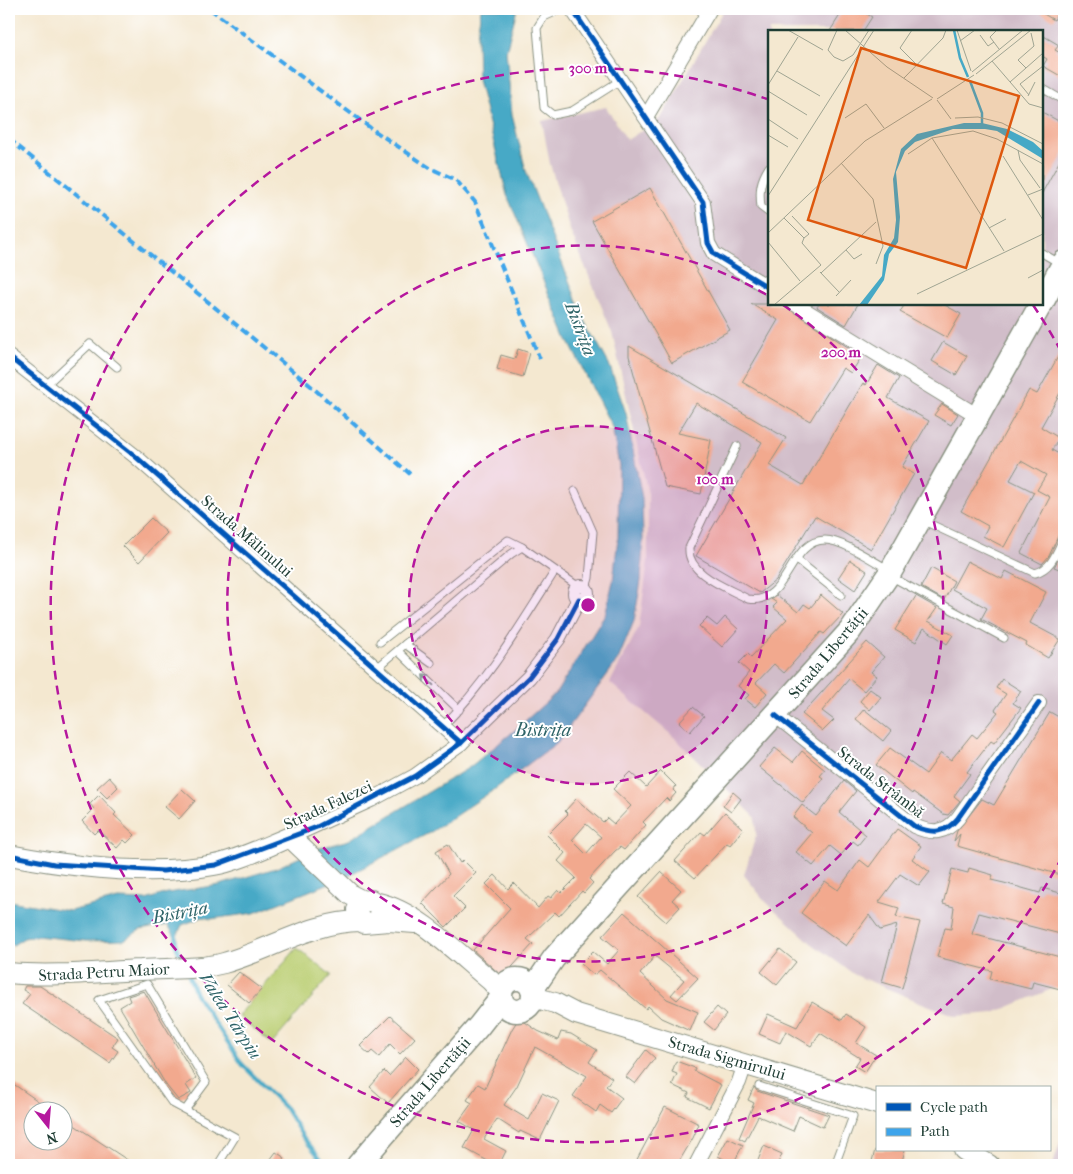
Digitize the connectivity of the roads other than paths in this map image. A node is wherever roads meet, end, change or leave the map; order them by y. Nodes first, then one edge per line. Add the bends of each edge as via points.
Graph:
1 (562, 9) edge
2 (572, 9) edge
3 (710, 9) edge
4 (621, 80) junction
5 (1043, 89) edge
6 (1064, 100) edge
7 (646, 117) junction
8 (768, 169) edge
9 (768, 212) edge
10 (1043, 254) edge
11 (1064, 264) edge
12 (768, 287) edge
13 (1043, 300) edge
14 (797, 305) edge
15 (1040, 305) edge
16 (9, 357) edge
17 (117, 367) dead end
18 (46, 385) junction
19 (978, 416) junction
20 (737, 446) dead end
21 (575, 491) dead end
22 (920, 519) junction
23 (1064, 537) edge
24 (522, 548) junction
25 (797, 560) junction
26 (555, 571) junction
27 (890, 573) junction
28 (580, 591) junction
29 (841, 595) dead end
30 (1004, 638) dead end
31 (380, 642) dead end
32 (405, 644) junction
33 (398, 651) junction
34 (431, 663) dead end
35 (377, 668) junction
36 (1039, 703) dead end
37 (459, 710) junction
38 (775, 714) junction
39 (443, 726) junction
40 (461, 743) junction
41 (294, 842) junction
42 (9, 855) edge
43 (359, 908) junction
44 (9, 974) edge
45 (513, 993) junction
46 (754, 1072) junction
47 (876, 1104) edge
48 (186, 1109) junction
49 (967, 1152) edge
50 (220, 1163) dead end
51 (358, 1165) edge
52 (376, 1165) edge
53 (696, 1165) edge
54 (835, 1165) edge
55 (989, 1165) edge

1 - 4 lane via 544,17 537,28 544,108 554,115 572,111
2 - 4 street
3 - 7 street
4 - 7 street
5 - 6 lane
7 - 12 street via 703,202 708,243 714,254
8 - 9 lane via 760,181 759,193 761,207
10 - 11 lane
11 - 13 main road, Strada Libertății
14 - 19 street
15 - 19 main road, Strada Libertății
16 - 18 street, Strada Mălinului
17 - 18 lane via 90,344
18 - 35 street, Strada Mălinului via 143,462
19 - 22 main road, Strada Libertății
20 - 25 lane via 689,548 693,565 696,570 748,599 756,600 771,595
21 - 28 lane via 593,532 589,578
22 - 23 lane via 1035,573 1050,566
22 - 27 main road, Strada Libertății
24 - 26 lane
24 - 31 lane via 508,540
24 - 32 lane
25 - 27 lane via 806,547 827,540 846,547
25 - 29 lane
26 - 28 lane
26 - 37 lane via 511,640
27 - 30 lane
27 - 38 main road, Strada Libertății via 850,631
28 - 40 street, Strada Falezei via 558,639 529,678
32 - 33 lane
32 - 34 lane
33 - 35 lane
37 -> 33 lane
35 - 39 street, Strada Mălinului
36 - 38 street, Strada Strâmbă via 958,818 951,826 938,832 914,826
37 - 39 lane
38 - 45 main road, Strada Libertății via 554,958
39 - 40 street, Strada Mălinului
40 - 41 street, Strada Falezei via 415,776
41 - 42 street, Strada Falezei via 216,865 163,871 54,864
41 - 43 street
43 - 44 street, Strada Petru Maior via 231,961 200,968
43 - 45 street, Strada Petru Maior via 419,923
45 - 46 street, Strada Sigmirului
45 - 51 main road, Strada Libertății via 479,1026
45 - 52 main road, Strada Libertății
46 - 47 street, Strada Sigmirului
46 - 53 street via 739,1082
46 - 54 lane, Strada Sigmirului via 853,1116
48 - 48 lane via 172,1103 99,1000 147,984 206,1082
48 - 50 lane via 235,1137
49 - 55 street

